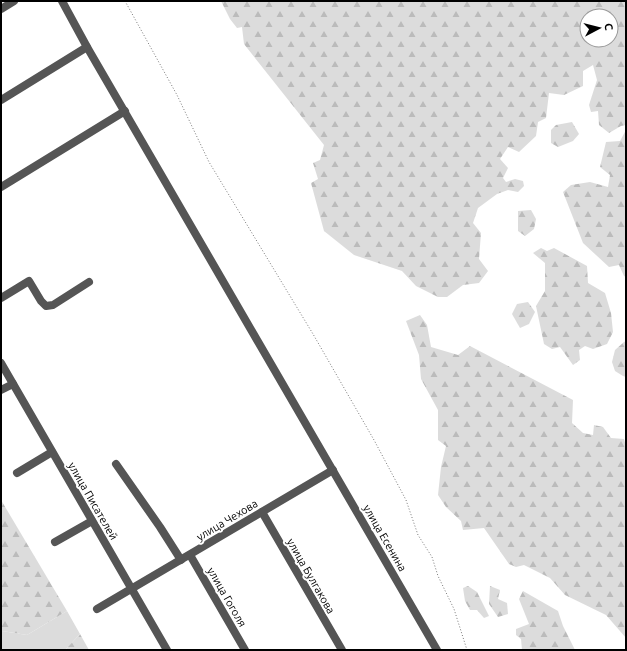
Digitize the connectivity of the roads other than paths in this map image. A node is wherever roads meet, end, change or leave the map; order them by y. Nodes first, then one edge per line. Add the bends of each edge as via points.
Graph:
1 (14, 1) edge
2 (62, 1) edge
3 (1, 9) edge
4 (88, 47) junction
5 (1, 100) edge
6 (125, 111) junction
7 (1, 187) edge
8 (89, 282) dead end
9 (1, 298) edge
10 (1, 363) edge
11 (13, 384) junction
12 (1, 390) edge
13 (52, 452) junction
14 (116, 464) dead end
15 (333, 470) junction
16 (17, 473) dead end
17 (262, 512) junction
18 (92, 520) junction
19 (55, 542) dead end
20 (190, 555) junction
21 (181, 560) junction
22 (132, 590) junction
23 (97, 609) dead end
24 (167, 650) edge
25 (245, 650) edge
26 (342, 650) edge
27 (437, 650) edge

1 - 3 street
2 - 4 street, улица Есенина
4 - 5 street
4 - 6 street, улица Есенина
6 - 7 street
6 - 15 street, улица Есенина
8 - 9 street via 53,305 46,306 41,302 29,281
10 - 11 street, улица Писателей
11 - 12 street
11 - 13 street, улица Писателей
13 - 16 street
13 - 18 street, улица Писателей
14 - 21 street
15 - 17 street, улица Чехова
15 - 27 street, улица Есенина
17 - 20 street, улица Чехова
17 - 26 street, улица Булгакова
18 - 19 street
18 - 22 street, улица Писателей
20 - 21 street, улица Чехова
20 - 25 street, улица Гоголя
21 - 22 street, улица Чехова
22 - 23 street, улица Чехова
22 - 24 street, улица Писателей

